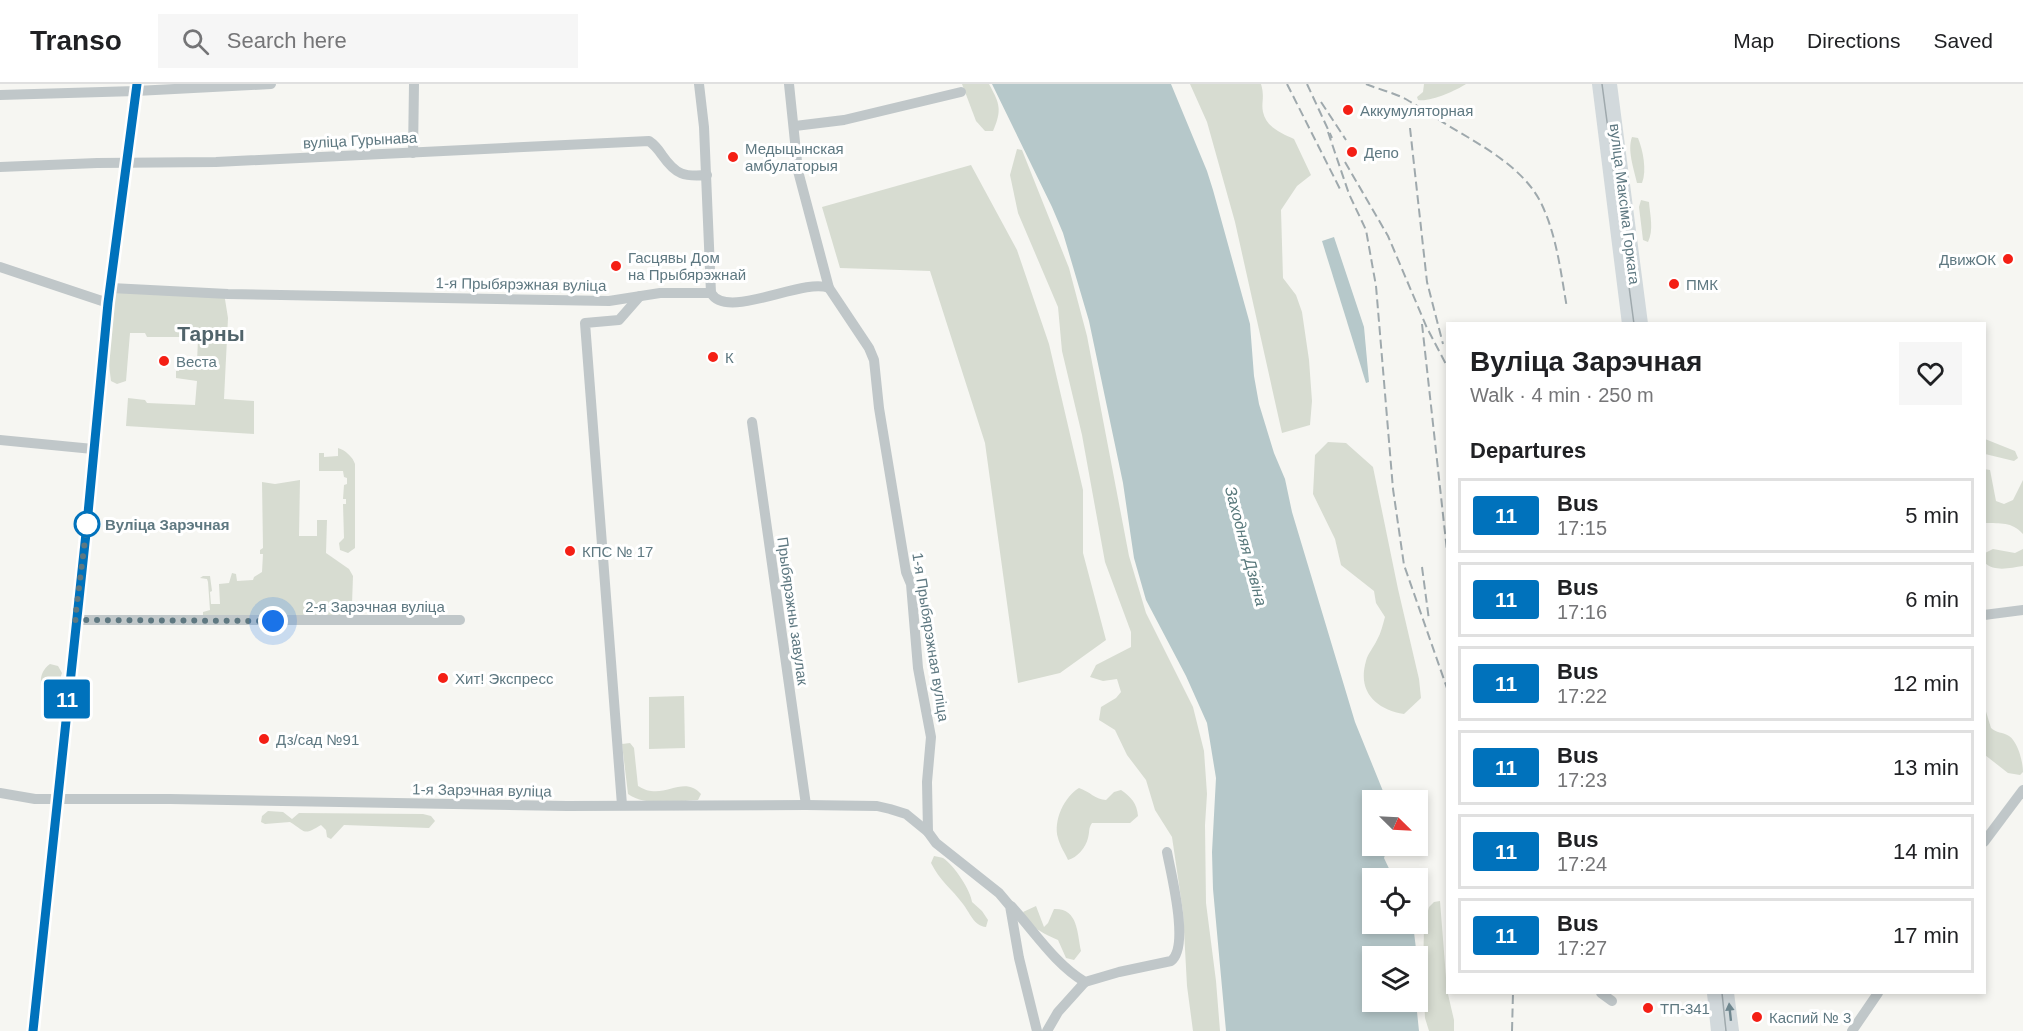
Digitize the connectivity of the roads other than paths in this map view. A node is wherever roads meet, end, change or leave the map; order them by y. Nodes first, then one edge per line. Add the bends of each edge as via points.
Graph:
1 (271, 84) edge
2 (414, 84) edge
3 (699, 84) edge
4 (789, 84) edge
5 (1599, 84) edge
6 (1610, 84) edge
7 (137, 88) edge
8 (961, 92) dead end
9 (0, 95) edge
10 (795, 126) junction
11 (1611, 133) junction
12 (412, 153) junction
13 (127, 164) junction
14 (0, 167) edge
15 (707, 175) junction
16 (0, 267) edge
17 (111, 288) junction
18 (829, 288) junction
19 (711, 293) junction
20 (640, 296) junction
21 (108, 303) junction
22 (1629, 322) edge
23 (1641, 322) edge
24 (752, 422) dead end
25 (0, 440) edge
26 (93, 449) junction
27 (2023, 610) edge
28 (1986, 615) edge
29 (75, 620) junction
30 (460, 620) dead end
31 (2023, 790) edge
32 (0, 793) edge
33 (57, 799) junction
34 (928, 803) junction
35 (622, 805) junction
36 (806, 805) junction
37 (906, 814) junction
38 (928, 832) junction
39 (1986, 839) edge
40 (1167, 852) dead end
41 (1010, 906) junction
42 (1085, 982) junction
43 (1714, 994) edge
44 (1727, 994) edge
45 (1877, 994) edge
46 (33, 1031) edge
47 (1037, 1031) edge
48 (1047, 1031) edge
49 (1718, 1031) edge
50 (1732, 1031) edge
51 (1852, 1031) edge

1 - 7 street
2 - 12 street
3 - 15 street
4 - 10 street
5 - 11 main road, вуліца Максіма Горкага
6 - 11 main road, вуліца Максіма Горкага
7 - 9 street
7 - 13 street
8 - 10 street via 844,120
10 - 18 street via 798,171
11 - 22 main road, вуліца Максіма Горкага
11 - 23 main road, вуліца Максіма Горкага
12 - 13 street, вуліца Гурынава
12 - 15 street, вуліца Гурынава via 649,141 678,173 689,177
13 - 14 street, вуліца Гурынава
13 - 17 street
15 - 19 street
16 - 21 street
17 - 20 street, 1-я Прыбярэжная вуліца via 609,301
17 - 21 street
18 - 19 street, 1-я Прыбярэжная вуліца via 811,285 749,302 719,301
18 - 34 street, 1-я Прыбярэжная вуліца via 874,360 911,584 918,668 931,737
19 - 20 street, 1-я Прыбярэжная вуліца
20 - 35 street via 618,320 585,323
21 - 26 street
24 - 36 street, Прыбярэжны завулак
25 - 26 street
26 - 29 street
27 - 28 street
29 - 30 street, 2-я Зарэчная вуліца
29 - 33 street
31 - 39 street
32 - 33 street, 1-я Зарэчная вуліца
33 - 35 street, 1-я Зарэчная вуліца
33 - 46 street
34 - 37 street via 917,813
34 - 38 street, 1-я Прыбярэжная вуліца
35 - 36 street, 1-я Зарэчная вуліца
36 - 37 street, 1-я Зарэчная вуліца via 877,806
37 - 38 street, 1-я Зарэчная вуліца
38 - 41 street, 1-я Зарэчная вуліца
40 - 42 street via 1180,932 1175,958
41 - 42 street, 1-я Зарэчная вуліца via 1037,939
41 - 47 street
42 - 48 street
43 - 49 main road
50 -> 44 main road
45 - 51 street

